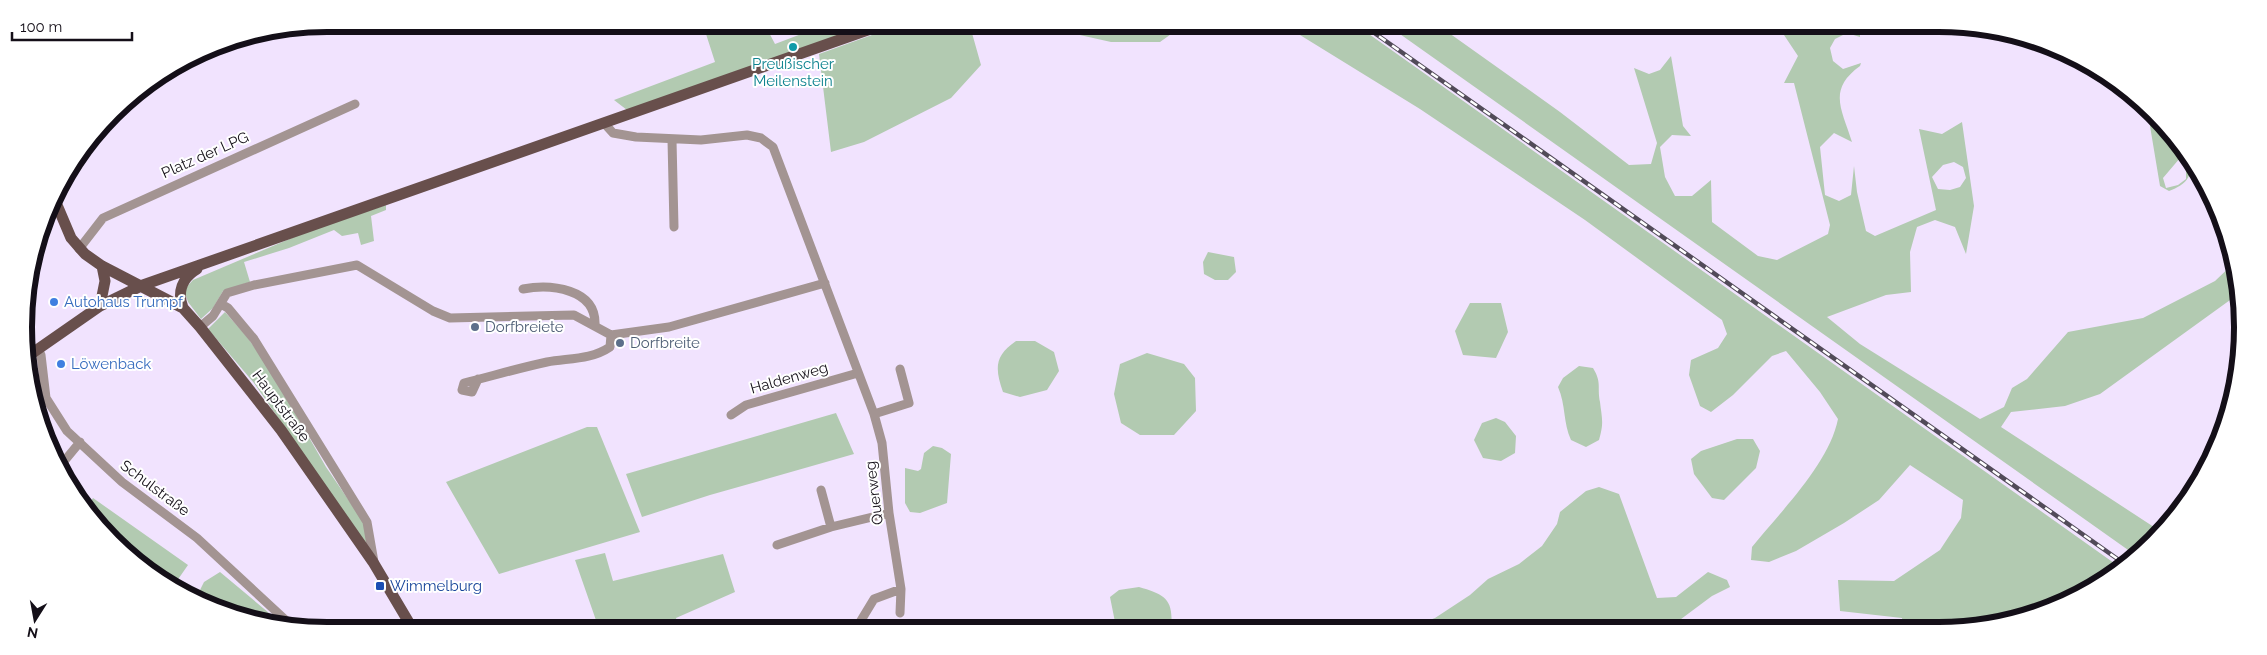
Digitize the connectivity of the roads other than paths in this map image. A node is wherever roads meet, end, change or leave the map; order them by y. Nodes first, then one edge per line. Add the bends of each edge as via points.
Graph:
1 (862, 32) edge
2 (355, 104) dead end
3 (604, 123) junction
4 (672, 140) junction
5 (58, 208) edge
6 (674, 227) dead end
7 (79, 249) junction
8 (211, 261) junction
9 (102, 266) junction
10 (825, 283) junction
11 (143, 285) junction
12 (523, 290) dead end
13 (221, 304) junction
14 (100, 306) junction
15 (183, 308) junction
16 (595, 326) junction
17 (200, 327) junction
18 (611, 335) junction
19 (39, 349) edge
20 (900, 370) dead end
21 (858, 372) junction
22 (478, 380) dead end
23 (874, 414) junction
24 (731, 415) dead end
25 (80, 442) junction
26 (64, 461) edge
27 (821, 490) dead end
28 (889, 513) junction
29 (831, 528) junction
30 (777, 545) dead end
31 (374, 565) junction
32 (901, 589) junction
33 (900, 613) dead end
34 (285, 619) edge
35 (410, 622) edge
36 (860, 622) edge

1 - 3 main road
2 - 7 street, Platz der LPG via 103,218
3 - 4 street via 608,130 617,134
3 - 8 main road
4 - 6 street
4 - 10 street via 714,140 747,135 761,138 773,147
5 - 7 main road
7 - 9 main road
8 - 11 main road
8 - 15 main road via 192,272 182,283 180,297
9 - 11 main road
9 - 14 main road via 106,281
10 - 18 street via 669,327
10 - 21 street
11 - 14 main road
11 - 15 main road, Hauptstraße
12 - 16 street via 540,286 576,293 594,314
13 - 16 street via 227,293 254,285 358,265 450,318 561,314 574,315
13 - 17 street
13 - 31 street, Hauptstraße via 254,339 367,522
14 - 19 main road
15 - 17 main road, Hauptstraße
16 - 18 street
17 - 31 main road, Hauptstraße via 281,430
18 - 22 street via 610,347 603,352
19 - 25 street, Schulstraße via 46,398 61,425
20 - 23 street via 909,403
21 - 23 street, Querweg
21 - 24 street, Haldenweg via 746,405
23 - 28 street, Querweg via 882,443
25 - 26 street
25 - 34 street, Schulstraße via 122,482 198,538
27 - 29 street
28 - 29 street
28 - 32 street, Querweg
29 - 30 street
31 - 35 main road, Hauptstraße
32 - 33 street, Querweg
32 - 36 street via 874,599

